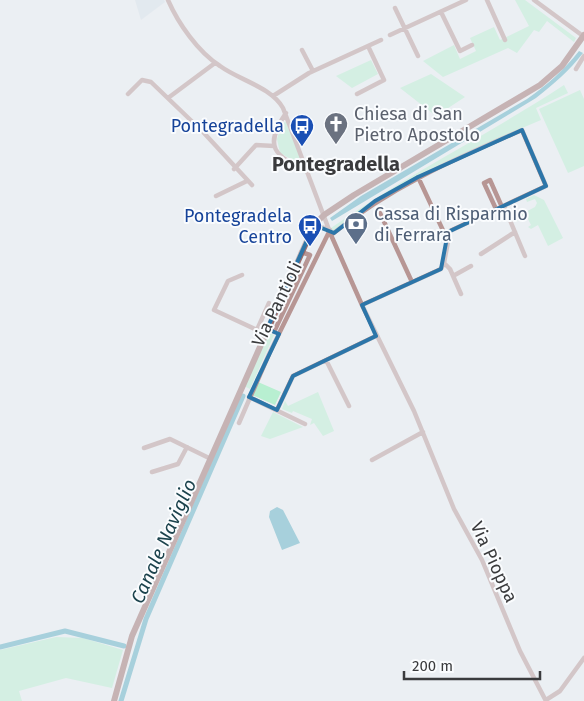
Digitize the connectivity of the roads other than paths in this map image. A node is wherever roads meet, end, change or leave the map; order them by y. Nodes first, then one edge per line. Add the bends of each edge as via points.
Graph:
1 (168, 0) edge
2 (466, 0) edge
3 (487, 0) edge
4 (534, 0) edge
5 (395, 8) dead end
6 (441, 12) junction
7 (405, 28) junction
8 (390, 35) dead end
9 (584, 36) edge
10 (381, 40) dead end
11 (505, 40) dead end
12 (472, 45) dead end
13 (368, 46) junction
14 (581, 47) edge
15 (302, 50) dead end
16 (418, 56) dead end
17 (584, 56) edge
18 (215, 63) junction
19 (576, 69) dead end
20 (313, 71) junction
21 (128, 94) dead end
22 (357, 94) dead end
23 (273, 96) junction
24 (168, 98) junction
25 (286, 113) junction
26 (274, 146) junction
27 (234, 169) junction
28 (308, 172) junction
29 (418, 177) junction
30 (247, 181) junction
31 (252, 186) dead end
32 (216, 196) dead end
33 (503, 206) junction
34 (496, 209) junction
35 (380, 213) dead end
36 (322, 216) junction
37 (314, 225) junction
38 (330, 232) junction
39 (515, 232) junction
40 (447, 241) junction
41 (301, 252) junction
42 (481, 254) dead end
43 (525, 256) dead end
44 (444, 263) junction
45 (471, 266) dead end
46 (242, 275) dead end
47 (453, 276) junction
48 (412, 282) junction
49 (461, 294) dead end
50 (269, 303) dead end
51 (362, 305) junction
52 (267, 329) junction
53 (257, 330) junction
54 (276, 333) junction
55 (376, 336) junction
56 (262, 340) junction
57 (326, 360) junction
58 (240, 387) junction
59 (252, 391) junction
60 (249, 397) junction
61 (349, 406) dead end
62 (277, 410) junction
63 (238, 423) dead end
64 (305, 424) dead end
65 (423, 432) junction
66 (187, 447) junction
67 (144, 448) dead end
68 (209, 458) junction
69 (372, 460) dead end
70 (152, 472) dead end
71 (584, 658) edge
72 (546, 700) edge
73 (114, 701) edge

1 - 18 street, Via Pioppa via 194,40
2 - 6 street
3 - 11 street
4 - 9 street
5 - 7 street
6 - 7 street
6 - 12 street via 460,51
7 - 8 street
7 - 16 street
9 - 14 street
10 - 13 street
13 - 20 street
13 - 22 street via 384,80
14 - 36 street via 530,92
15 - 20 street
17 - 19 street
18 - 23 street, Via Pioppa
18 - 24 street
20 - 23 street
21 - 24 street via 142,80 151,82
23 - 25 street, Via Pioppa
24 - 27 street via 204,133
25 - 26 street via 275,130
25 - 28 street, Via Pioppa
26 - 27 street via 256,145
26 - 28 street via 281,157
27 - 30 street
28 - 36 street, Via Pioppa
29 - 33 street via 522,130 546,186
29 - 38 street
29 - 40 street
30 - 31 street
30 - 32 street
33 - 34 street
33 - 34 street via 490,180 484,182
33 - 39 street
34 - 40 street via 450,231
35 - 48 street
36 - 37 street
36 - 38 street, Via Pioppa
37 - 38 street
37 - 41 street
38 - 51 street, Via Pioppa
38 - 54 street, Via Pantioli
39 - 42 street
39 - 43 street
40 - 44 street
41 - 52 street
41 - 54 street via 310,255
44 - 47 street
44 - 48 street via 439,270
45 - 47 street
46 - 53 street via 228,281 214,310
47 - 49 street
48 - 51 street
50 - 53 street
51 - 55 street, Via Pioppa
52 - 54 street
52 - 56 street
53 - 56 street
54 - 59 street, Via Pantioli
55 - 57 street
55 - 65 street, Via Pioppa
56 - 58 street
57 - 61 street
57 - 62 street via 293,376
58 - 59 street
58 - 68 street
59 - 60 street, Via Pantioli
60 - 62 street
60 - 63 street, Via Pantioli
62 - 64 street
65 - 69 street
65 - 72 street, Via Pioppa via 454,509 482,560 520,650
66 - 67 street via 170,439
66 - 68 street
66 - 70 street via 178,464
68 - 73 street via 132,636
71 - 72 street via 560,691

